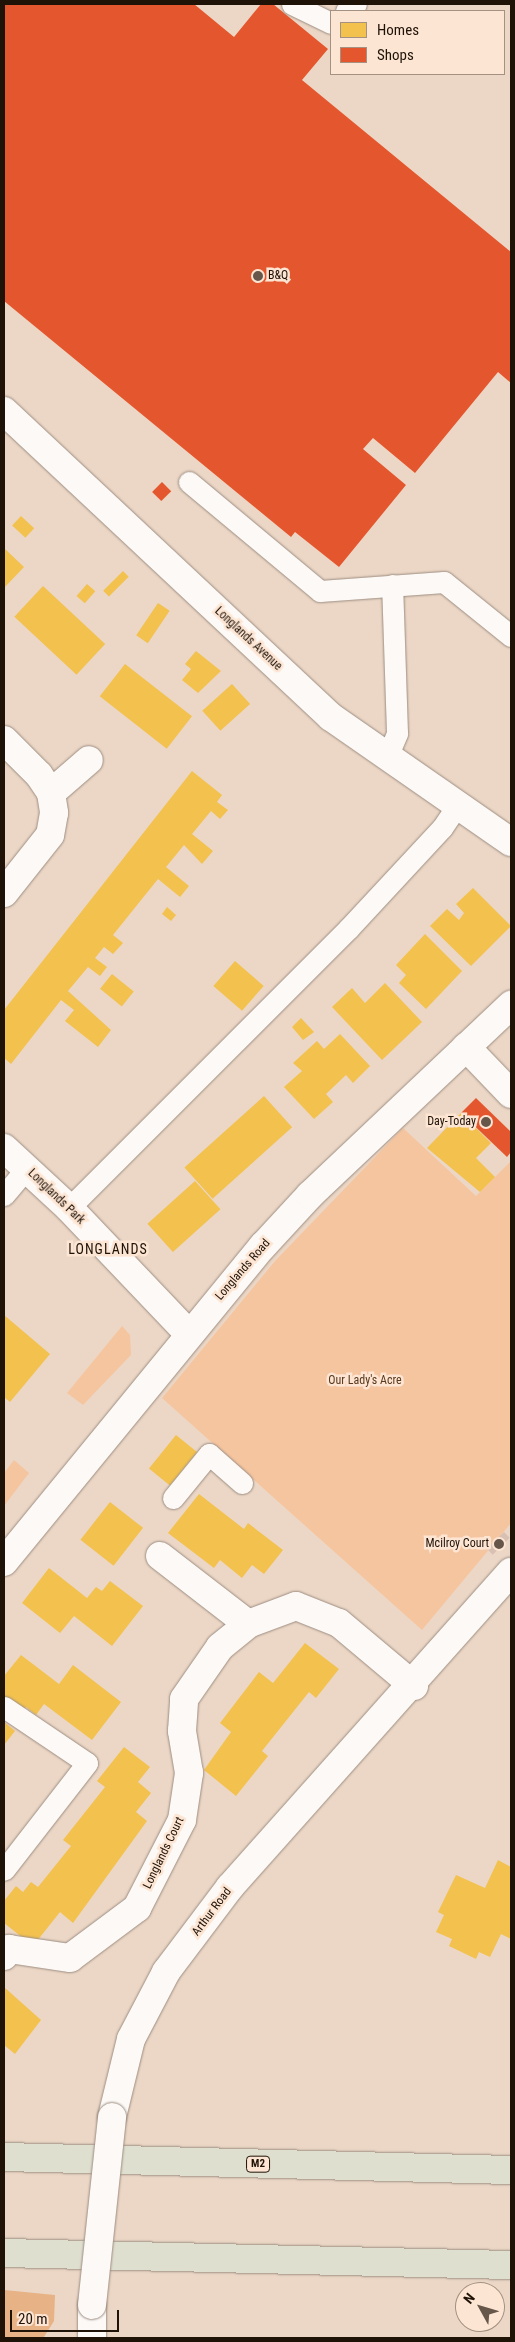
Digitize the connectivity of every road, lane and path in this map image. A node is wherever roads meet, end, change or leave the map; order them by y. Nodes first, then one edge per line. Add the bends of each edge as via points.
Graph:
1 (292, 4) edge
2 (330, 23) edge
3 (4, 411) edge
4 (188, 482) dead end
5 (392, 585) junction
6 (511, 636) edge
7 (4, 740) edge
8 (387, 757) junction
9 (89, 760) dead end
10 (51, 793) junction
11 (458, 803) junction
12 (511, 842) edge
13 (4, 893) edge
14 (511, 1005) edge
15 (466, 1047) junction
16 (511, 1094) edge
17 (4, 1148) edge
18 (27, 1168) junction
19 (4, 1195) edge
20 (69, 1208) junction
21 (189, 1334) junction
22 (242, 1483) dead end
23 (173, 1498) dead end
24 (160, 1556) dead end
25 (4, 1562) edge
26 (510, 1577) edge
27 (248, 1624) junction
28 (414, 1686) junction
29 (4, 1707) edge
30 (4, 1870) edge
31 (4, 1956) edge
32 (4, 2157) edge
33 (511, 2170) edge
34 (4, 2253) edge
35 (511, 2264) edge
36 (92, 2338) edge

1 - 2 lane
3 - 8 street, Longlands Avenue via 332,717
4 - 5 lane via 320,591
5 - 6 lane via 444,582
5 - 8 lane via 397,733
7 - 10 street
8 - 11 street, Longlands Avenue
9 - 10 street
10 - 13 street via 50,835
11 - 12 street, Longlands Avenue
11 - 20 lane via 442,828 343,934
14 - 15 street, Longlands Road
15 - 16 street
15 - 21 street, Longlands Road via 310,1195
17 - 18 street, Longlands Park
18 - 19 lane
18 - 20 street, Longlands Park
20 - 21 street, Longlands Park
21 - 25 street, Longlands Road
22 - 23 lane via 209,1454
24 - 27 street
26 - 28 street, Arthur Road
27 - 28 street, Longlands Court via 296,1606 339,1623
27 - 31 street, Longlands Court via 220,1648 184,1699 182,1731 189,1773 182,1820 137,1908 70,1958 9,1949
28 - 36 street, Arthur Road, bridge via 230,1887 166,1972 132,2039 112,2117 92,2305
29 - 30 lane via 87,1764
32 - 33 highway, M2
34 - 35 highway

